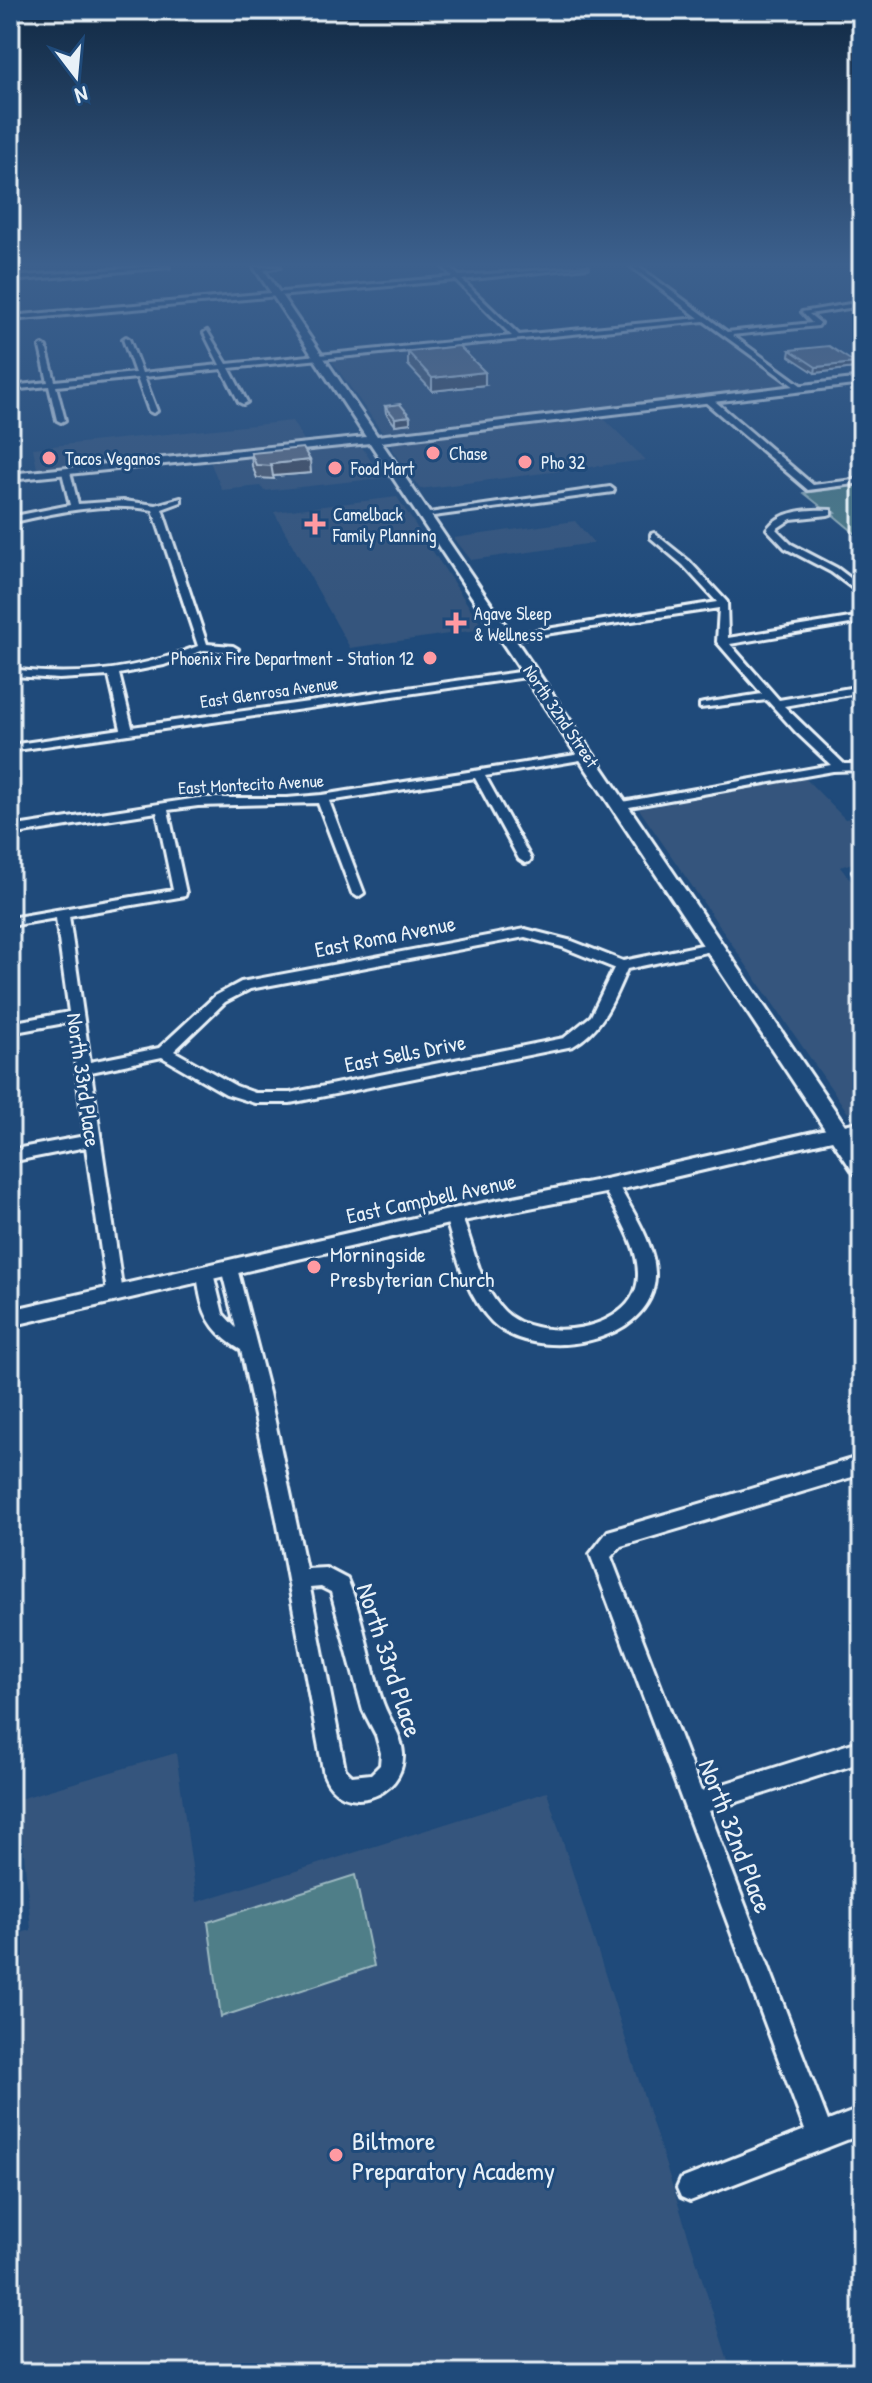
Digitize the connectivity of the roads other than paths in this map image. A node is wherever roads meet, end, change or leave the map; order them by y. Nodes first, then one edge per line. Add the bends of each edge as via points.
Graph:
1 (51, 378) edge
2 (116, 378) edge
3 (141, 378) edge
4 (231, 378) edge
5 (334, 378) edge
6 (786, 378) edge
7 (862, 381) edge
8 (53, 384) junction
9 (10, 388) edge
10 (799, 388) junction
11 (707, 399) junction
12 (252, 406) dead end
13 (163, 414) dead end
14 (71, 423) dead end
15 (376, 439) junction
16 (66, 472) junction
17 (10, 477) edge
18 (862, 481) edge
19 (610, 490) dead end
20 (178, 500) dead end
21 (75, 508) junction
22 (157, 508) junction
23 (828, 512) dead end
24 (426, 514) junction
25 (10, 520) edge
26 (654, 536) dead end
27 (862, 592) edge
28 (724, 604) junction
29 (862, 619) edge
30 (509, 638) junction
31 (722, 642) junction
32 (203, 647) junction
33 (233, 649) dead end
34 (10, 657) edge
35 (113, 670) junction
36 (533, 673) junction
37 (12, 674) edge
38 (862, 689) edge
39 (773, 700) junction
40 (704, 706) dead end
41 (127, 731) junction
42 (10, 748) edge
43 (588, 756) junction
44 (862, 767) edge
45 (841, 768) junction
46 (478, 773) junction
47 (322, 799) junction
48 (622, 806) junction
49 (162, 808) junction
50 (10, 831) edge
51 (525, 859) dead end
52 (358, 893) dead end
53 (62, 913) junction
54 (10, 922) edge
55 (716, 946) junction
56 (622, 966) junction
57 (75, 1016) junction
58 (10, 1028) edge
59 (164, 1052) junction
60 (82, 1069) junction
61 (862, 1127) edge
62 (840, 1133) junction
63 (93, 1140) junction
64 (10, 1156) edge
65 (862, 1167) edge
66 (610, 1185) junction
67 (453, 1216) junction
68 (229, 1268) junction
69 (205, 1273) junction
70 (114, 1294) junction
71 (10, 1318) edge
72 (243, 1319) junction
73 (220, 1325) junction
74 (249, 1346) junction
75 (862, 1465) edge
76 (299, 1581) junction
77 (862, 1751) edge
78 (694, 1805) junction
79 (862, 2121) edge
80 (821, 2137) junction
81 (690, 2188) dead end

1 - 8 street
2 - 8 street
3 - 13 street via 153,411
4 - 12 street via 243,402
5 - 15 main road, North 32nd Street
6 - 10 street
7 - 10 main road
8 - 9 street
8 - 14 street via 61,420
10 - 11 main road
11 - 15 main road
11 - 18 street via 811,488
15 - 16 main road
15 - 24 main road, North 32nd Street
16 - 17 main road
16 - 21 street
19 - 24 street
20 - 22 street
21 - 22 street
21 - 25 street
22 - 32 street
23 - 27 street via 791,516 773,524 773,533
24 - 30 main road, North 32nd Street
26 - 28 street
28 - 30 street
28 - 31 street
29 - 31 street
30 - 36 main road, North 32nd Street
31 - 39 street
32 - 33 street
32 - 35 street
34 - 37 street
35 - 37 street
35 - 41 street
36 - 41 street, East Glenrosa Avenue
36 - 43 main road, North 32nd Street
38 - 39 street
39 - 40 street
39 - 45 street
41 - 42 street, East Glenrosa Avenue
43 - 46 street, East Montecito Avenue
43 - 48 main road, North 32nd Street
44 - 45 street
45 - 48 street
46 - 47 street, East Montecito Avenue
46 - 51 street
47 - 49 street, East Montecito Avenue
47 - 52 street
48 - 55 main road, North 32nd Street
49 - 50 street, East Montecito Avenue
49 - 53 street via 180,893
53 - 54 street
53 - 57 street, North 33rd Place
55 - 56 street
55 - 62 main road, North 32nd Street
56 - 59 street, East Roma Avenue via 525,933 449,946 246,985 220,999
56 - 59 street, East Sells Drive via 599,1018 568,1042 360,1085 290,1098 255,1098
57 - 58 street
57 - 60 street, North 33rd Place
59 - 60 street
60 - 63 street, North 33rd Place
61 - 62 street, East Campbell Avenue
62 - 65 main road, North 32nd Street
62 - 66 street, East Campbell Avenue
63 - 64 street
63 - 70 street, North 33rd Place
66 - 67 street, East Campbell Avenue
66 - 67 street via 648,1277 638,1306 595,1334 550,1340 512,1328 484,1301
67 - 68 street, East Campbell Avenue
68 - 69 street, East Campbell Avenue
68 - 72 street, North 33rd Place
69 - 70 street, East Campbell Avenue
69 - 73 street
70 - 71 street, East Campbell Avenue
72 - 73 street
72 - 74 street, North 33rd Place
73 - 74 street
74 - 76 street, North 33rd Place
75 - 78 street, North 32nd Place via 615,1538 600,1554
76 - 76 street, North 33rd Place via 335,1775 348,1788 376,1784 390,1770 392,1753 374,1710 340,1586 318,1577
77 - 78 street
78 - 80 street, North 32nd Place
79 - 80 street
80 - 81 street

